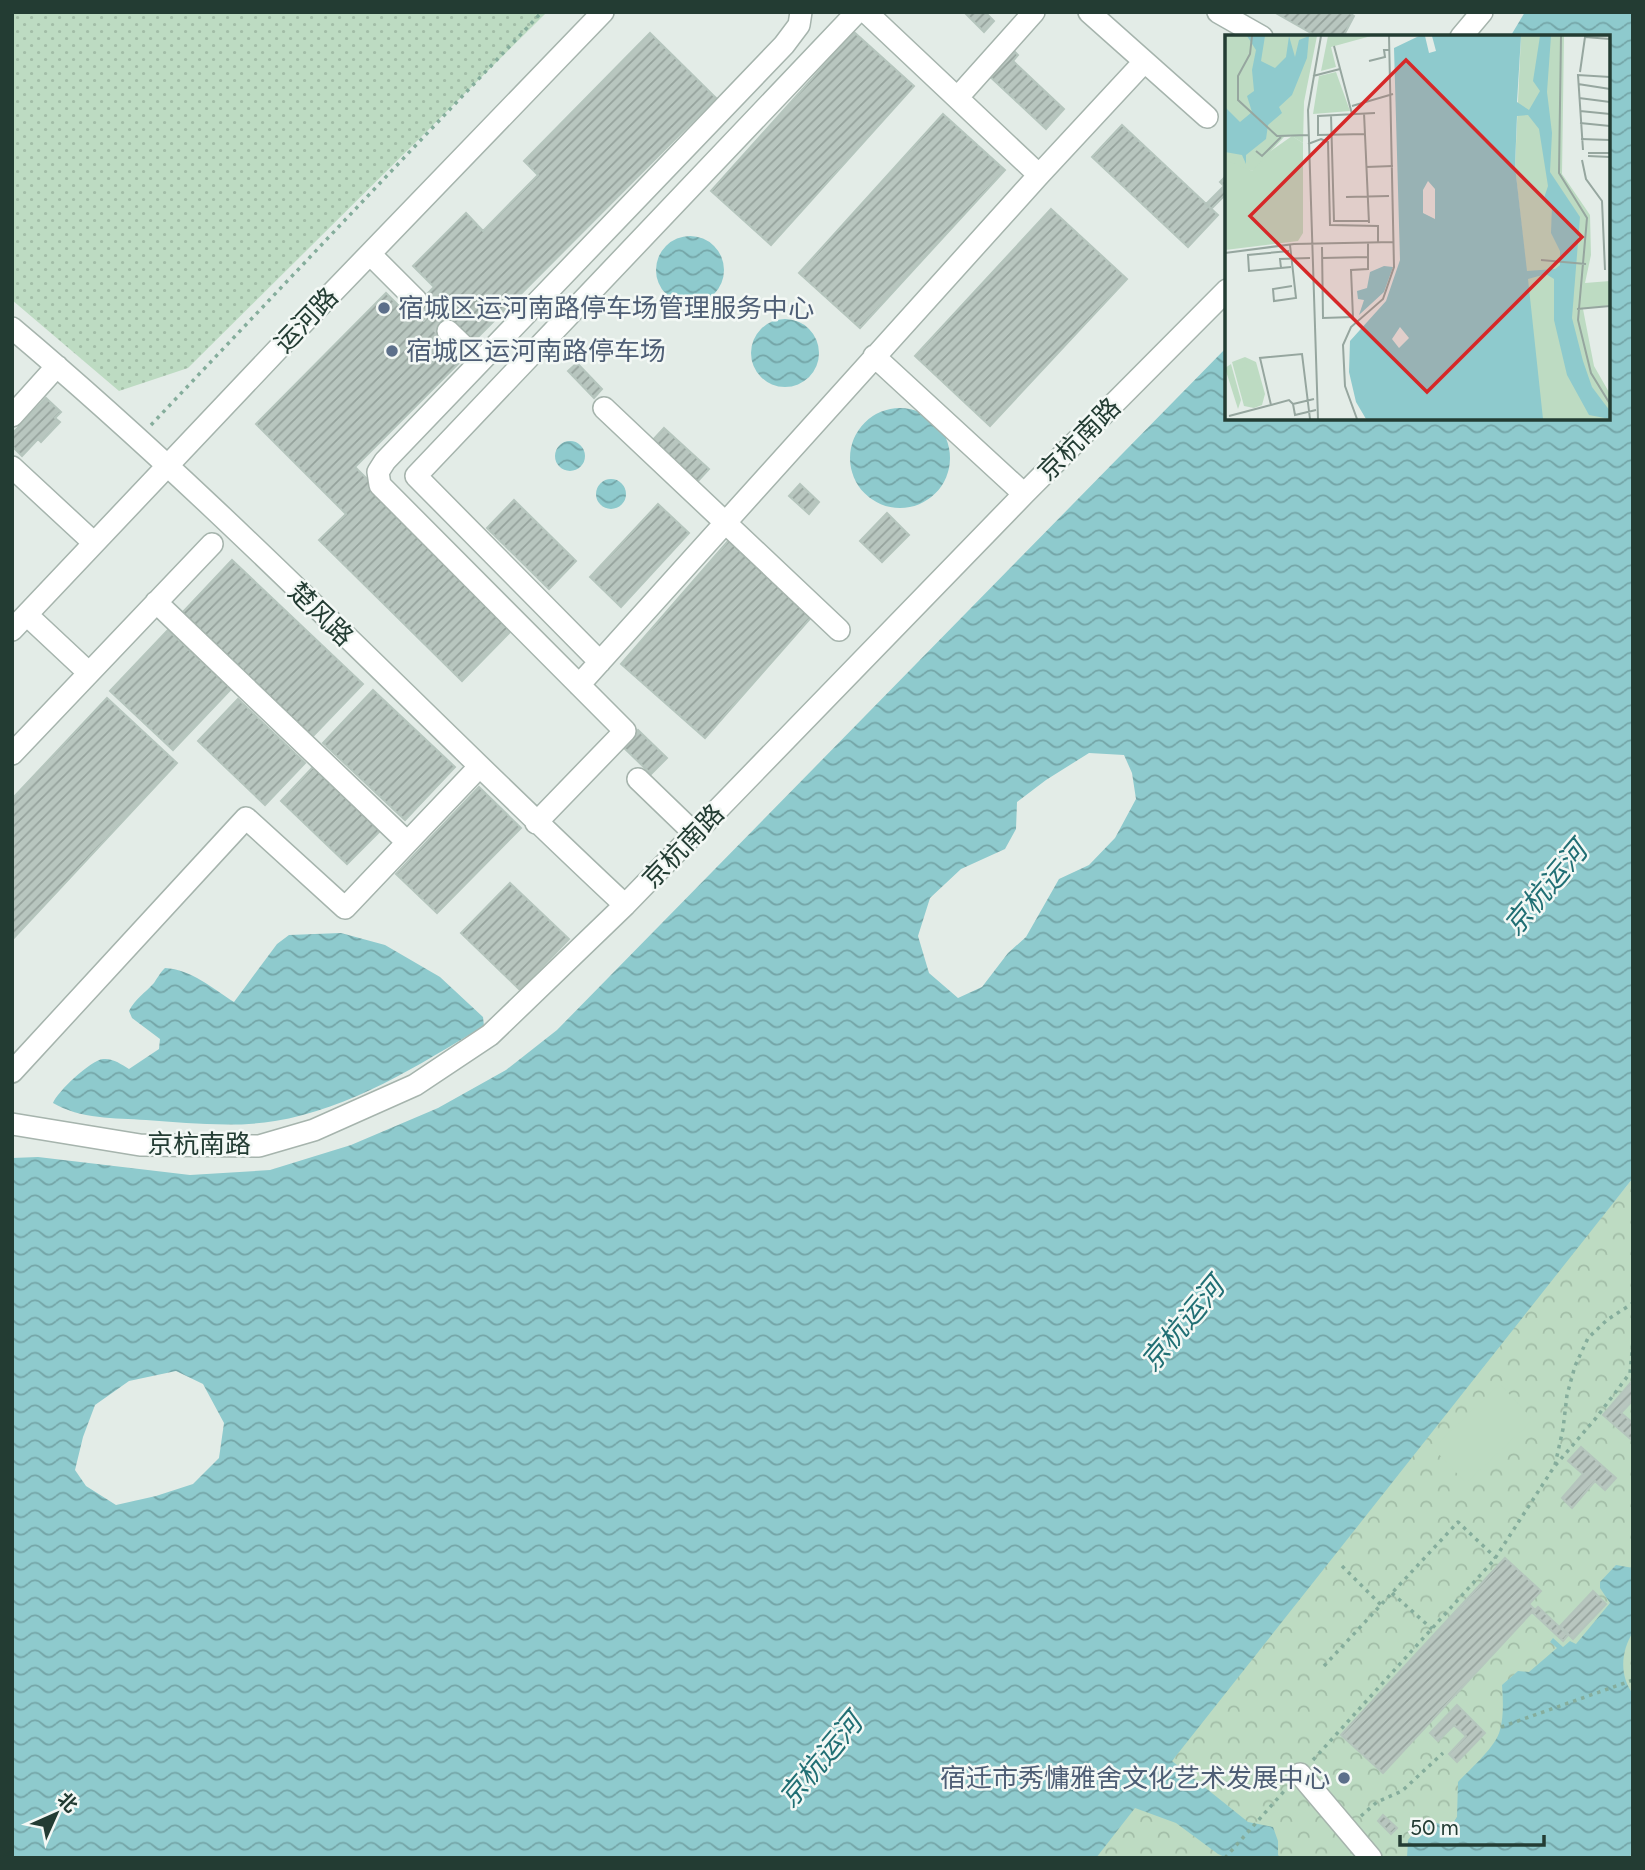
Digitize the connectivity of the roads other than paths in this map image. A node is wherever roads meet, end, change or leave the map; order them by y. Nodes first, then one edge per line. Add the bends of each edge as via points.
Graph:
1 (603, 12) edge
2 (801, 12) edge
3 (857, 12) edge
4 (866, 12) edge
5 (1034, 12) edge
6 (1089, 12) edge
7 (1218, 12) edge
8 (1482, 12) edge
9 (1258, 35) edge
10 (1463, 35) edge
11 (1144, 62) junction
12 (958, 97) junction
13 (1207, 117) dead end
14 (1039, 175) junction
15 (370, 254) junction
16 (1225, 292) edge
17 (416, 300) tunnel mouth
18 (12, 328) edge
19 (448, 331) tunnel mouth
20 (874, 356) junction
21 (480, 362) junction
22 (57, 366) junction
23 (20, 392) edge
24 (604, 408) dead end
25 (12, 416) edge
26 (168, 465) junction
27 (12, 467) edge
28 (1024, 494) junction
29 (725, 523) junction
30 (94, 543) junction
31 (212, 544) dead end
32 (156, 602) junction
33 (20, 622) edge
34 (839, 630) dead end
35 (600, 662) junction
36 (89, 673) junction
37 (579, 685) junction
38 (12, 754) edge
39 (479, 767) junction
40 (639, 779) dead end
41 (536, 823) junction
42 (695, 834) junction
43 (407, 842) junction
44 (625, 905) junction
45 (12, 1072) edge
46 (12, 1124) edge
47 (1300, 1774) road end
48 (1371, 1858) edge

1 - 15 street, 运河路
2 - 21 street via 799,25 784,45
3 - 35 street via 416,476
4 - 12 street
5 - 12 street
6 - 11 street
7 - 9 street
8 - 10 street
11 - 13 street
11 - 14 street
12 - 14 street
14 - 20 street
15 - 17 street
15 - 26 street, 运河路
16 - 28 street, 京杭南路
18 - 22 street, 楚风路
19 - 21 street
20 - 28 street
20 - 29 street
21 - 37 street via 385,461 378,472 380,485
22 - 23 street
22 - 26 street, 楚风路
23 - 25 street
24 - 29 street
26 - 30 street, 运河路
26 - 39 street, 楚风路
27 - 30 street
28 - 42 street, 京杭南路
29 - 34 street
29 - 35 street
30 - 33 street, 运河路
31 - 32 street
32 - 36 street
32 - 43 street
33 - 36 street
35 - 37 street
36 - 38 street
37 - 41 street via 625,731
39 - 41 street, 楚风路
39 - 43 street
40 - 42 street
41 - 44 street, 楚风路
42 - 44 street, 京杭南路
43 - 45 street via 345,908 246,818
44 - 46 street, 京杭南路 via 490,1035 415,1085 314,1130 259,1146 140,1145
47 - 48 street

